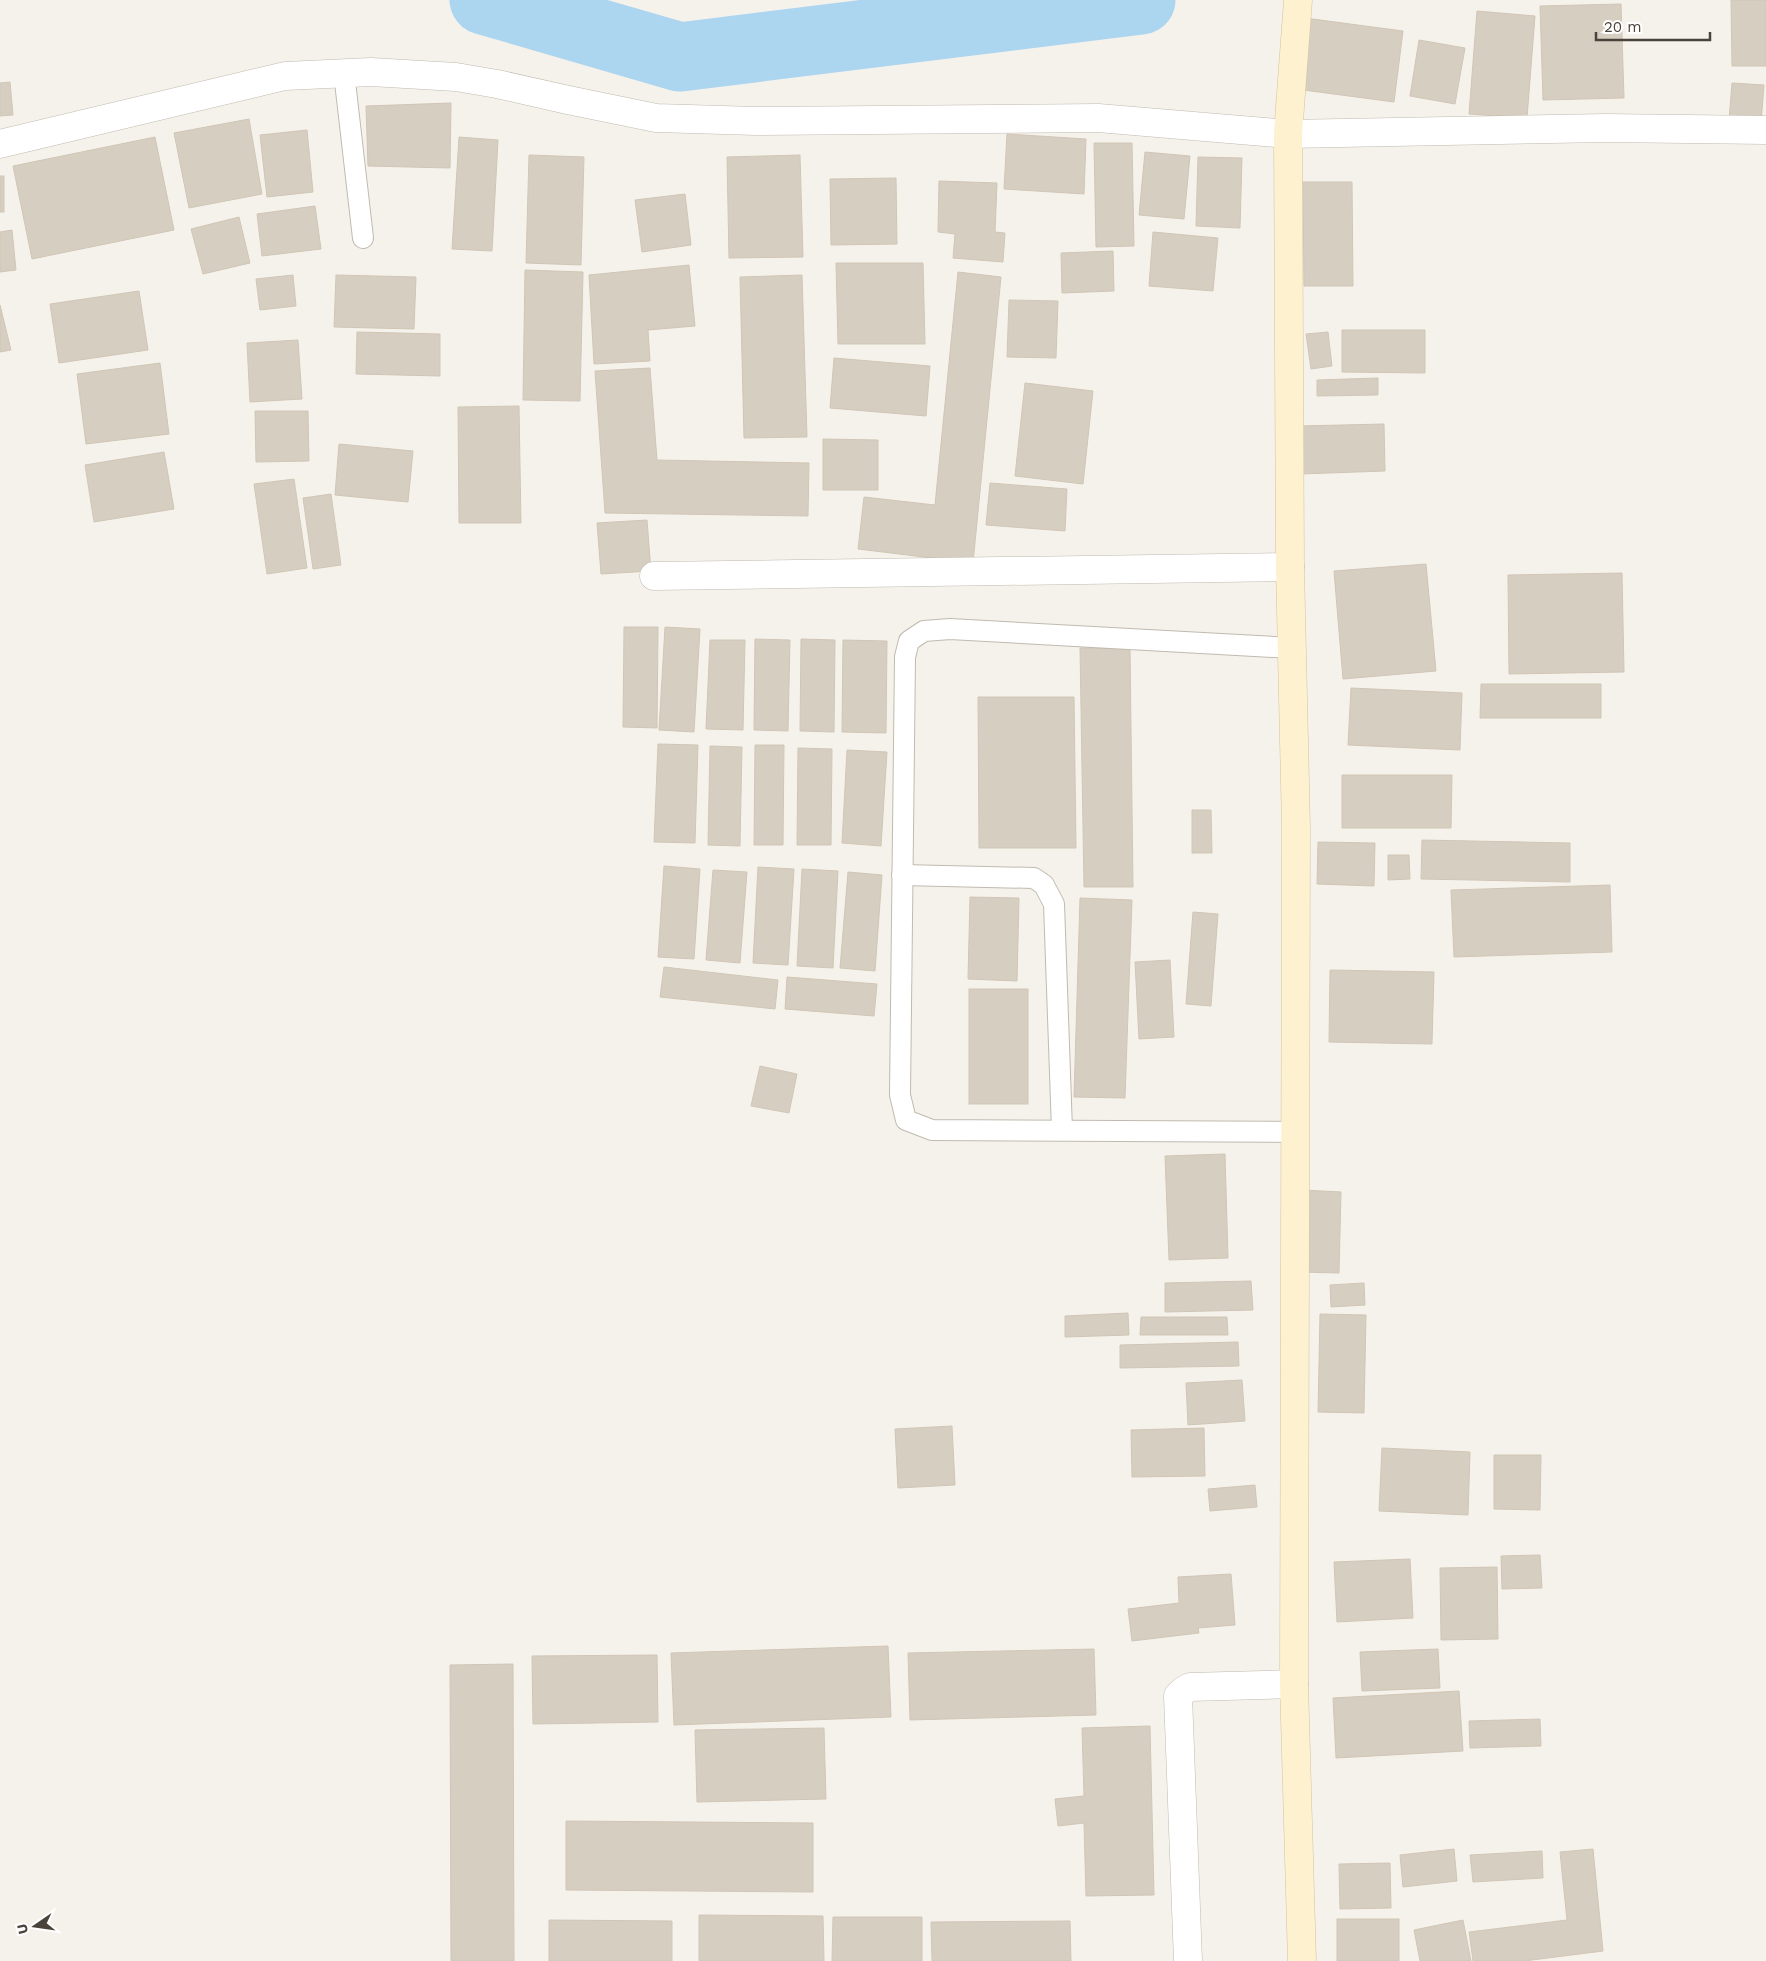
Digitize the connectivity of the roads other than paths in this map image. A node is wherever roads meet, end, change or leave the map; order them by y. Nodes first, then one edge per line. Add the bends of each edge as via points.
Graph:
1 (1298, 0) edge
2 (344, 73) junction
3 (1289, 123) junction
4 (1766, 130) edge
5 (0, 144) edge
6 (363, 238) dead end
7 (1290, 568) junction
8 (654, 576) dead end
9 (1292, 648) junction
10 (902, 874) junction
11 (1062, 1130) junction
12 (1296, 1132) junction
13 (1294, 1684) junction
14 (1188, 1961) edge
15 (1302, 1961) edge

1 - 3 main road
2 - 3 street via 456,76 656,118 756,121 1098,118
2 - 5 street via 285,76
2 - 6 lane
3 - 4 street
3 - 7 main road
7 - 8 street
7 - 9 main road
9 - 10 lane via 950,629 924,631 909,641 905,657
9 - 12 main road via 1296,827
10 - 11 lane via 1034,878 1044,886 1054,904
10 - 11 lane via 900,1095 906,1120 932,1130
11 - 12 lane
12 - 13 main road
13 - 14 street via 1190,1687 1178,1696
13 - 15 main road

